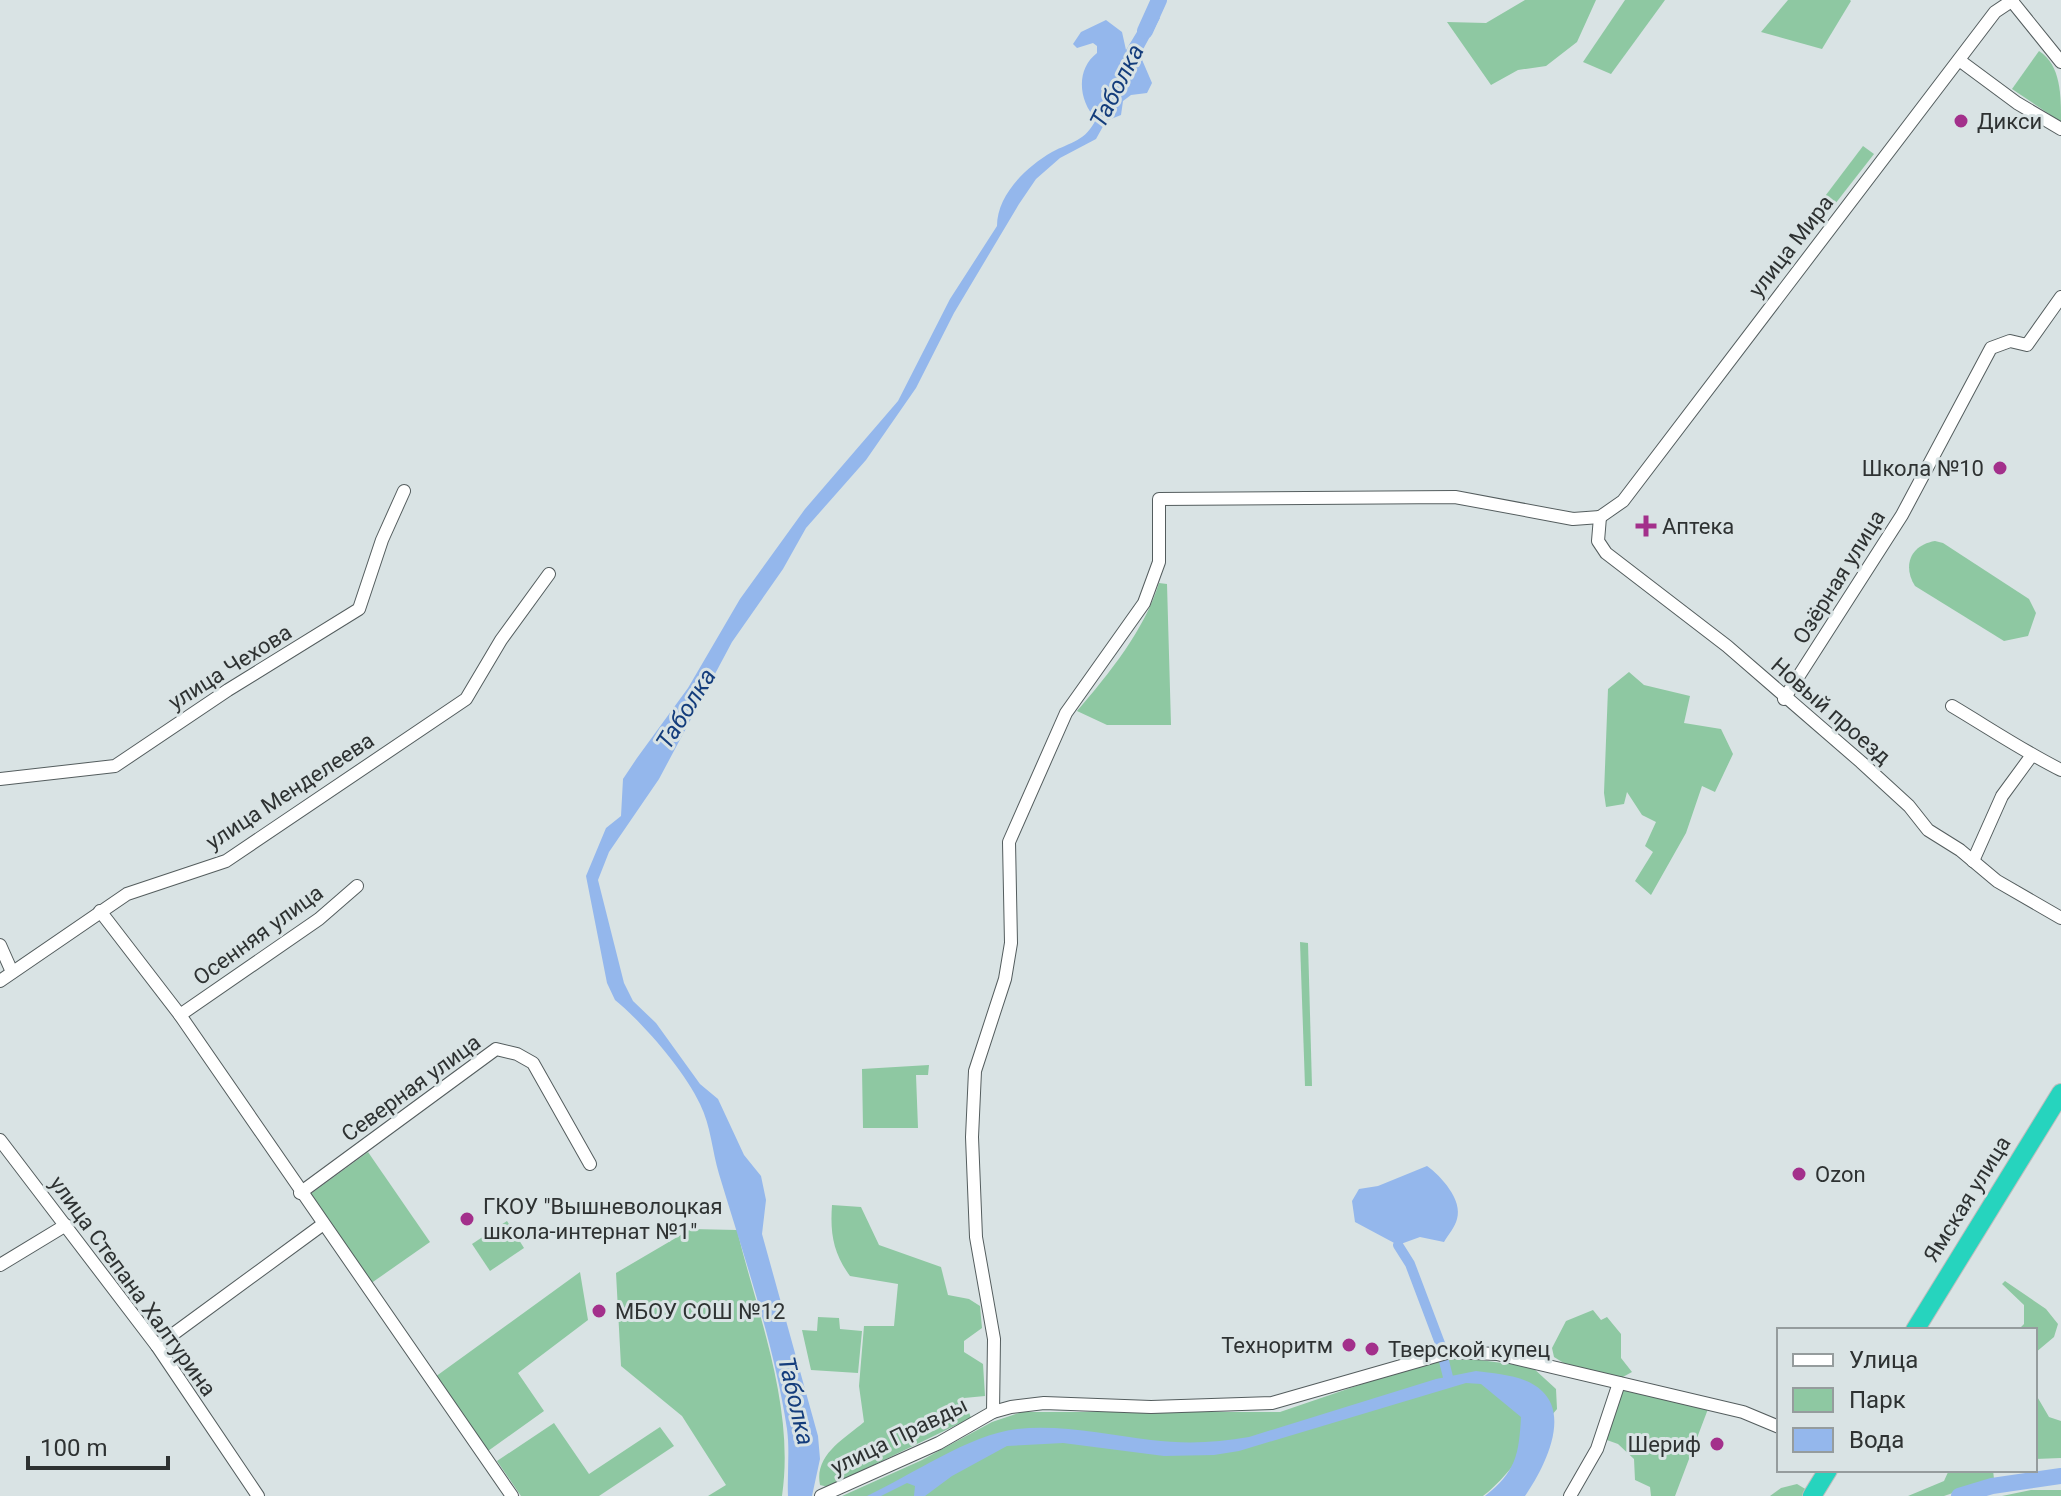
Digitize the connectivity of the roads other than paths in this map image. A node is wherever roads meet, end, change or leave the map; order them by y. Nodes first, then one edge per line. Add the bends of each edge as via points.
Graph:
1 (2012, 1) edge
2 (1959, 60) junction
3 (2061, 62) edge
4 (2061, 129) edge
5 (2061, 297) edge
6 (404, 491) dead end
7 (1600, 517) junction
8 (549, 574) dead end
9 (1784, 699) junction
10 (1952, 706) dead end
11 (2032, 755) junction
12 (2061, 770) edge
13 (0, 779) edge
14 (1973, 861) junction
15 (357, 886) dead end
16 (100, 911) junction
17 (2061, 918) edge
18 (0, 945) edge
19 (12, 972) junction
20 (0, 981) edge
21 (180, 1015) junction
22 (2061, 1093) edge
23 (0, 1140) edge
24 (590, 1164) dead end
25 (300, 1193) junction
26 (66, 1225) junction
27 (322, 1225) junction
28 (0, 1265) edge
29 (1916, 1328) edge
30 (157, 1346) junction
31 (1619, 1383) junction
32 (993, 1412) junction
33 (1777, 1426) edge
34 (1827, 1472) edge
35 (258, 1496) edge
36 (512, 1496) edge
37 (821, 1496) edge
38 (1570, 1496) edge
39 (1812, 1496) edge

1 - 2 street, улица Мира via 1995,12
1 - 3 street
2 - 4 street
2 - 7 street, улица Мира via 1623,501
5 - 9 street, Озёрная улица via 2027,345 2010,341 1991,348 1902,515
6 - 13 street, улица Чехова via 359,609 115,766
7 - 9 street, Новый проезд via 1598,541 1606,553 1727,646
7 - 32 street via 1573,519 1455,497 1159,499 1159,562 1144,603 1066,713 1009,842 1011,943 975,1071 972,1137 976,1237 994,1339
8 - 16 street, улица Менделеева via 466,699 226,861 127,894
9 - 14 street, Новый проезд via 1900,797 1928,830
10 - 11 street
11 - 12 street
11 - 14 street via 2002,796
14 - 17 street, Новый проезд
15 - 21 street, Осенняя улица via 319,919
16 - 19 street, улица Менделеева
16 - 21 street
18 - 19 street
19 - 20 street, улица Менделеева
21 - 25 street
22 - 29 highway, Ямская улица
23 - 26 street, улица Степана Халтурина
24 - 25 street, Северная улица via 533,1063 496,1049
25 - 27 street
26 - 28 street
26 - 30 street, улица Степана Халтурина
27 - 30 street
27 - 36 street
30 - 35 street, улица Степана Халтурина
31 - 32 street, улица Правды via 1475,1350 1431,1355 1272,1403 1044,1403
31 - 33 street, улица Правды via 1743,1412
31 - 38 street via 1597,1449
32 - 37 street, улица Правды via 939,1443
34 - 39 highway

